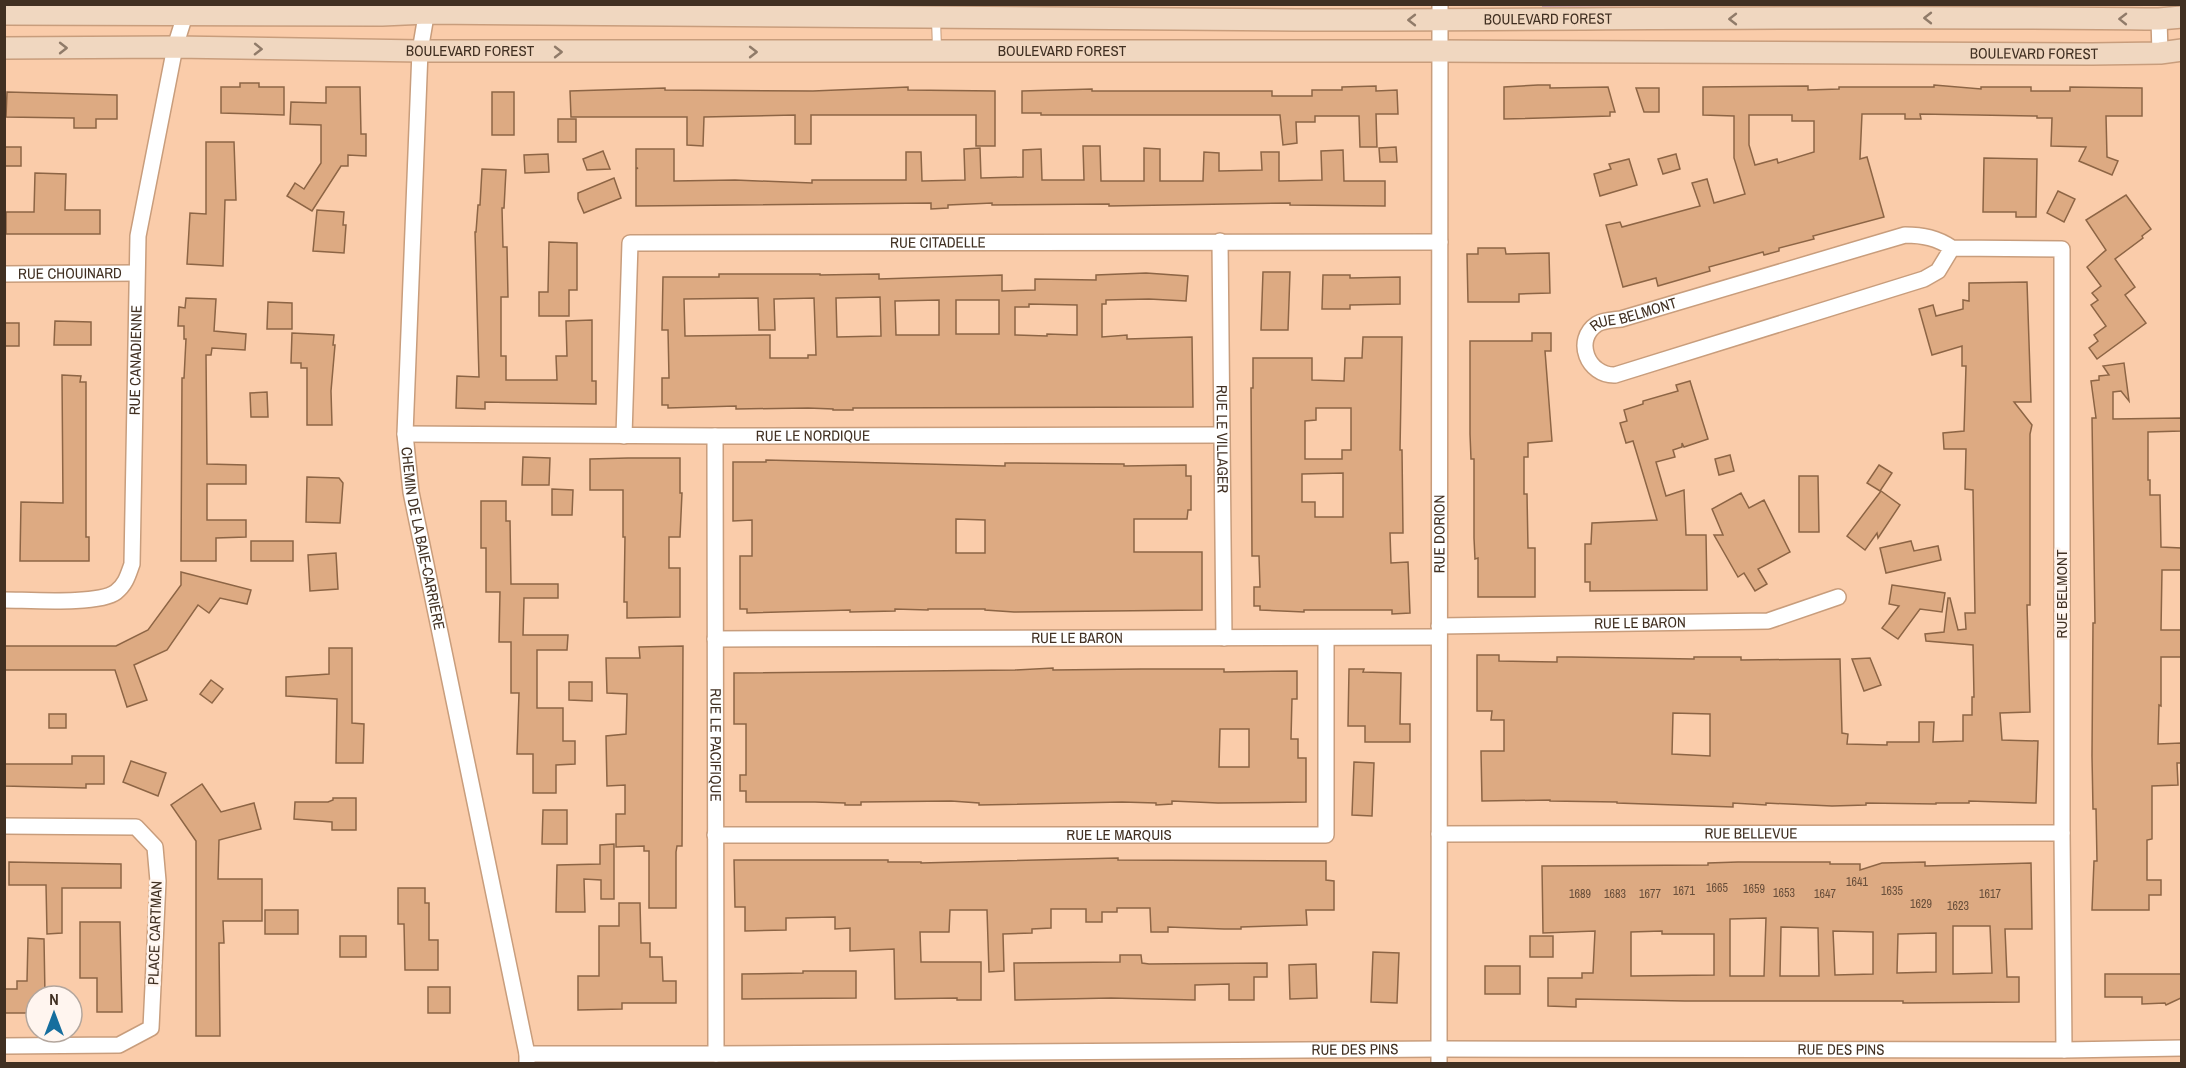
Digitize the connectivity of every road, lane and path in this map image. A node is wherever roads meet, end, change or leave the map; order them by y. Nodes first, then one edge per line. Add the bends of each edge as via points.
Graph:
1 (428, 9) edge
2 (1440, 12) edge
3 (4, 14) edge
4 (185, 15) junction
5 (936, 17) junction
6 (2181, 17) edge
7 (2159, 19) junction
8 (175, 47) junction
9 (4, 48) edge
10 (2181, 50) edge
11 (420, 51) junction
12 (937, 51) junction
13 (1440, 51) junction
14 (2160, 53) junction
15 (1220, 241) junction
16 (1440, 242) junction
17 (1952, 248) junction
18 (136, 273) junction
19 (4, 274) edge
20 (405, 434) junction
21 (1222, 435) junction
22 (624, 436) junction
23 (715, 436) junction
24 (1838, 597) dead end
25 (4, 600) edge
26 (1439, 632) junction
27 (1224, 638) junction
28 (1326, 638) junction
29 (715, 639) junction
30 (4, 826) edge
31 (2062, 833) junction
32 (1439, 834) junction
33 (715, 835) junction
34 (4, 1046) edge
35 (2181, 1048) edge
36 (2064, 1050) junction
37 (716, 1054) junction
38 (1439, 1056) edge
39 (527, 1059) edge

1 - 4 street, BOULEVARD FOREST
1 - 5 street, BOULEVARD FOREST via 762,18
1 - 11 street, CHEMIN DE LA BAIE-CARRIÈRE
2 -> 5 street, BOULEVARD FOREST
7 -> 2 street, BOULEVARD FOREST
2 - 13 street, RUE DORION
3 - 4 street, BOULEVARD FOREST
4 - 8 street, RUE CANADIENNE
5 - 12 lane
6 - 7 street, BOULEVARD FOREST
7 - 14 street
9 -> 8 street, BOULEVARD FOREST
8 -> 11 street, BOULEVARD FOREST
8 - 18 street, RUE CANADIENNE via 138,236
10 - 14 street, BOULEVARD FOREST
11 -> 12 street, BOULEVARD FOREST
11 - 20 street, CHEMIN DE LA BAIE-CARRIÈRE
12 - 13 street, BOULEVARD FOREST
13 - 14 street, BOULEVARD FOREST
13 - 16 street, RUE DORION
15 - 16 street, RUE CITADELLE
15 - 21 street, RUE LE VILLAGER
15 - 22 street, RUE CITADELLE via 630,243
16 - 26 street, RUE DORION
17 - 17 street, RUE BELMONT via 1928,237 1905,235 1608,320 1589,333 1587,356 1598,371 1615,375 1924,279 1938,271
17 - 31 street, RUE BELMONT via 2062,249
18 - 19 street, RUE CHOUINARD
18 - 25 street, RUE CANADIENNE via 132,564 126,581 115,593 100,599
20 - 22 street, RUE LE NORDIQUE
20 - 39 street, CHEMIN DE LA BAIE-CARRIÈRE via 411,492
21 - 23 street, RUE LE NORDIQUE
21 - 27 street, RUE LE VILLAGER
22 - 23 street, RUE LE NORDIQUE
23 - 29 street, RUE LE PACIFIQUE
24 - 26 street, RUE LE BARON via 1768,621
26 - 28 street, RUE LE BARON
26 - 32 street, RUE DORION
27 - 28 street, RUE LE BARON
27 - 29 street, RUE LE BARON
28 - 33 street, RUE LE MARQUIS via 1326,835
29 - 33 street, RUE LE PACIFIQUE
30 - 34 street, PLACE CARTMAN via 136,827 155,847 158,881 151,1028 119,1045
31 - 32 street, RUE BELLEVUE
31 - 36 street, RUE BELMONT
32 - 38 street, RUE DORION
33 - 37 street, RUE LE PACIFIQUE
35 - 36 street, RUE DES PINS
36 - 38 street, RUE DES PINS
37 - 38 street, RUE DES PINS
37 - 39 street, RUE DES PINS

